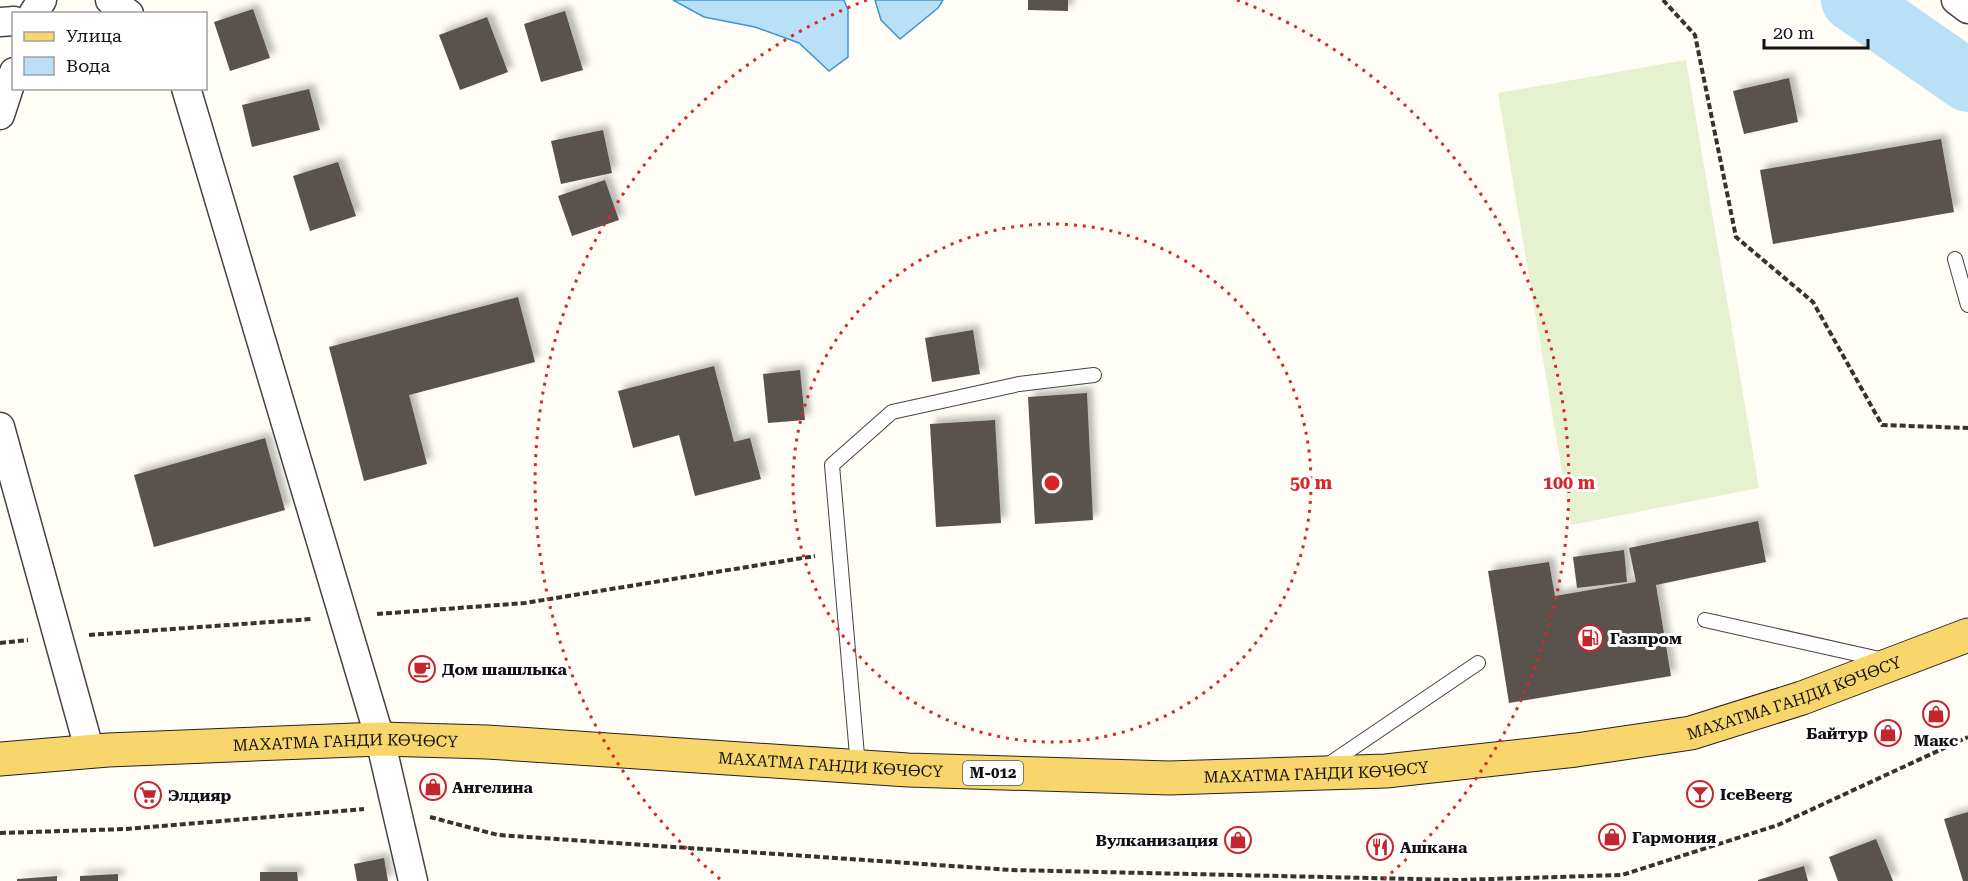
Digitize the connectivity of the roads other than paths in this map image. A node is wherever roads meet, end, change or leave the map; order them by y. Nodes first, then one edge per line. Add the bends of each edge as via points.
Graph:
1 (110, 0) edge
2 (1956, 0) edge
3 (1968, 9) edge
4 (126, 12) edge
5 (12, 78) edge
6 (187, 90) edge
7 (0, 115) edge
8 (1955, 259) dead end
9 (1968, 304) edge
10 (1094, 375) dead end
11 (0, 427) edge
12 (1705, 620) dead end
13 (1968, 635) edge
14 (1895, 662) junction
15 (1478, 663) dead end
16 (380, 739) junction
17 (90, 752) junction
18 (0, 759) edge
19 (858, 767) junction
20 (1315, 773) junction
21 (412, 881) edge

1 - 4 street
2 - 3 street
5 - 7 street
6 - 16 street
8 - 9 lane
10 - 19 lane via 1019,384 892,412 832,465
11 - 17 street
12 - 14 lane
13 - 14 main road, МАХАТМА ГАНДИ КӨЧӨСҮ / М-012
14 - 20 main road, МАХАТМА ГАНДИ КӨЧӨСҮ / М-012 via 1802,698 1691,733 1386,771
15 - 20 lane
16 - 17 main road, МАХАТМА ГАНДИ КӨЧӨСҮ / М-012
16 - 19 main road, МАХАТМА ГАНДИ КӨЧӨСҮ / М-012 via 487,741
16 - 21 street
17 - 18 main road, МАХАТМА ГАНДИ КӨЧӨСҮ / М-012
19 - 20 main road, МАХАТМА ГАНДИ КӨЧӨСҮ / М-012 via 1169,778

